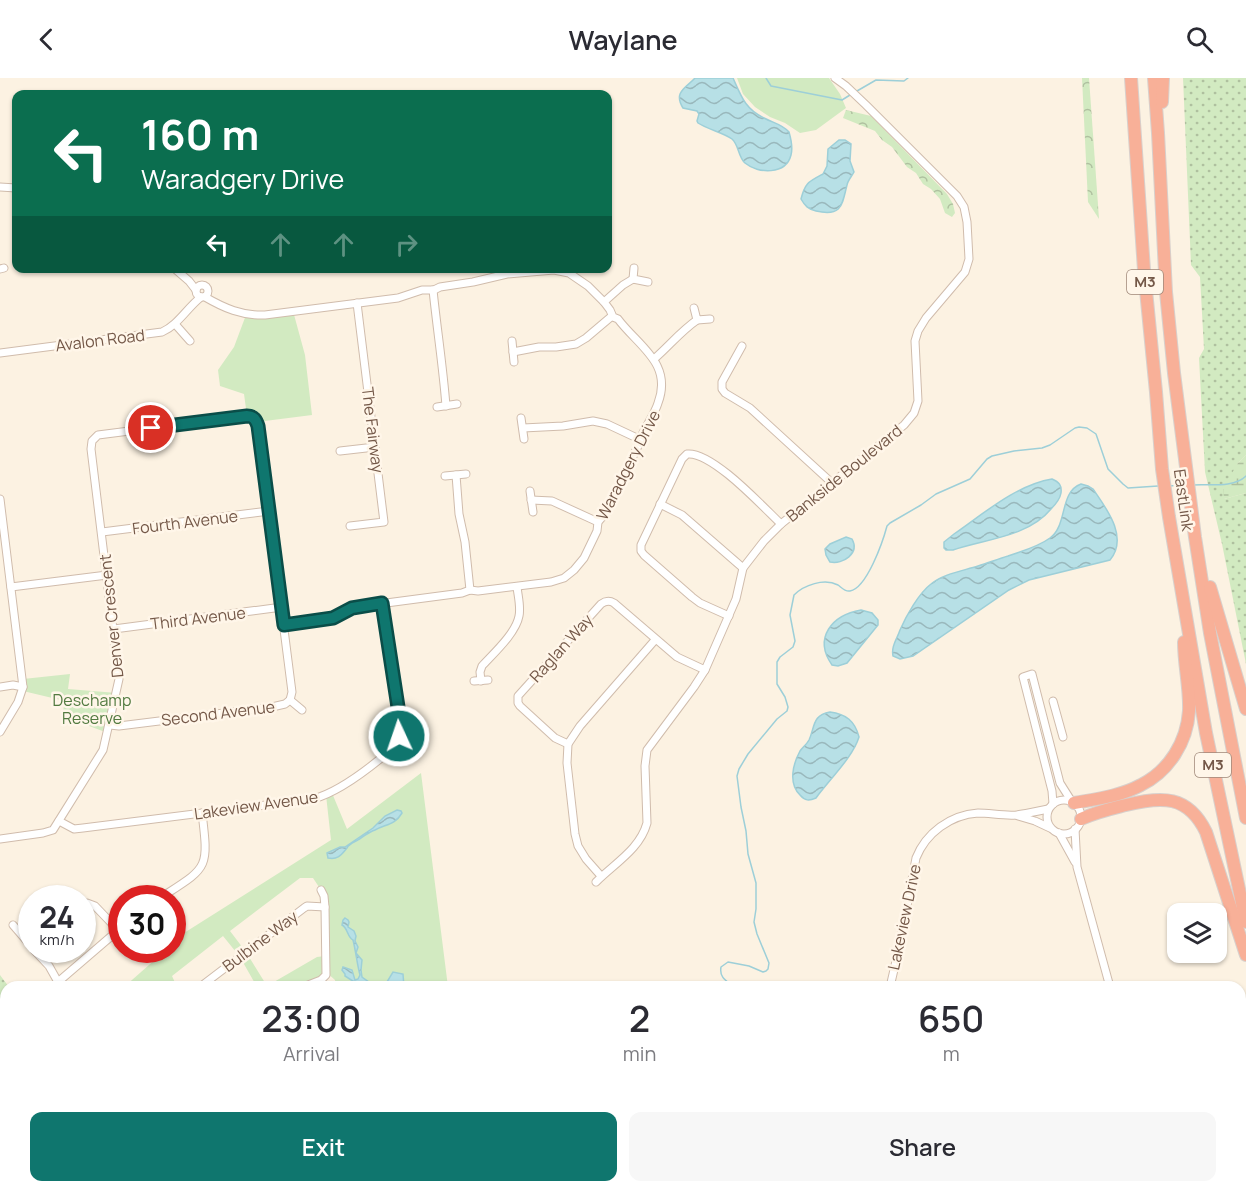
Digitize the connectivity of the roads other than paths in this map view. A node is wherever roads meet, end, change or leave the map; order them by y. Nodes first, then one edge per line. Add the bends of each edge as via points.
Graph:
1 (835, 78) edge
2 (1130, 78) edge
3 (1154, 78) edge
4 (1164, 78) edge
5 (1158, 134) junction
6 (634, 268) dead end
7 (180, 273) edge
8 (519, 273) edge
9 (567, 273) edge
10 (633, 279) junction
11 (648, 282) dead end
12 (433, 290) junction
13 (201, 292) junction
14 (604, 302) junction
15 (357, 303) junction
16 (694, 308) dead end
17 (612, 316) junction
18 (710, 319) dead end
19 (697, 320) junction
20 (175, 324) junction
21 (190, 341) dead end
22 (512, 342) dead end
23 (742, 346) dead end
24 (513, 352) junction
25 (0, 353) edge
26 (654, 359) junction
27 (514, 362) dead end
28 (457, 404) dead end
29 (446, 406) junction
30 (437, 407) dead end
31 (521, 418) dead end
32 (523, 428) junction
33 (524, 439) dead end
34 (639, 439) junction
35 (375, 447) junction
36 (339, 451) dead end
37 (466, 474) dead end
38 (456, 475) junction
39 (445, 476) dead end
40 (832, 483) junction
41 (530, 491) dead end
42 (531, 500) junction
43 (0, 502) edge
44 (660, 504) junction
45 (269, 511) junction
46 (533, 512) dead end
47 (598, 522) junction
48 (781, 524) junction
49 (350, 526) dead end
50 (102, 532) junction
51 (1195, 537) junction
52 (743, 568) junction
53 (107, 575) junction
54 (11, 587) junction
55 (518, 587) junction
56 (470, 590) junction
57 (382, 603) junction
58 (1184, 607) junction
59 (282, 608) junction
60 (729, 616) junction
61 (284, 625) junction
62 (114, 629) junction
63 (655, 640) junction
64 (705, 670) junction
65 (481, 681) dead end
66 (0, 687) edge
67 (23, 687) junction
68 (290, 700) junction
69 (1053, 701) dead end
70 (1246, 709) edge
71 (302, 710) dead end
72 (1043, 718) junction
73 (1034, 720) junction
74 (110, 725) junction
75 (0, 732) edge
76 (1063, 737) dead end
77 (567, 744) junction
78 (1073, 803) junction
79 (1051, 806) junction
80 (201, 813) junction
81 (1016, 815) junction
82 (1246, 818) edge
83 (59, 821) junction
84 (1078, 824) junction
85 (1056, 832) junction
86 (0, 839) edge
87 (1077, 867) junction
88 (180, 885) edge
89 (321, 890) dead end
90 (325, 906) junction
91 (96, 907) edge
92 (108, 918) edge
93 (1246, 922) edge
94 (13, 926) dead end
95 (18, 932) edge
96 (108, 939) edge
97 (96, 950) edge
98 (1246, 955) edge
99 (46, 963) edge
100 (80, 963) edge
101 (57, 981) edge
102 (59, 981) edge
103 (208, 981) edge
104 (320, 981) edge
105 (891, 981) edge
106 (1108, 981) edge

1 - 40 street, Bankside Boulevard via 957,196 967,222 969,259 965,272 918,331 918,401 914,413
2 - 58 highway, EastLink / M3 via 1162,469
3 - 5 highway, EastLink / M3
4 - 5 highway
5 - 51 highway, EastLink / M3 via 1166,292
6 - 10 street
7 - 13 street, Waradgery Drive
8 - 12 street, Waradgery Drive
9 - 14 street, Waradgery Drive
10 - 11 street
10 - 14 street
12 - 15 street, Waradgery Drive
12 - 29 street
13 - 15 street, Waradgery Drive via 238,313 254,316
13 - 20 street, Avalon Road
14 - 17 street, Waradgery Drive
15 - 35 street, The Fairway
16 - 19 street
17 - 24 street via 576,344
17 - 26 street, Waradgery Drive
18 - 19 street
19 - 26 street
20 - 21 street
20 - 25 street, Avalon Road via 158,333
22 - 24 street
23 - 40 street via 722,389 750,408
24 - 27 street
26 - 34 street, Waradgery Drive via 660,376 660,398
28 - 29 street
29 - 30 street
31 - 32 street
32 - 33 street
32 - 34 street via 593,421
34 - 47 street, Waradgery Drive via 611,503
35 - 36 street
35 - 49 street, The Fairway via 384,522
37 - 38 street
38 - 39 street
38 - 56 street
40 - 48 street, Bankside Boulevard
41 - 42 street
42 - 46 street
42 - 47 street via 552,501
43 - 54 street
44 - 48 street via 682,459 695,454 720,468
44 - 52 street via 682,514
44 - 60 street via 641,551 700,603
45 - 50 street, Fourth Avenue
45 - 50 street, Denver Crescent via 258,426 252,416 242,416 98,435 91,449
45 - 59 street
47 - 55 street, Waradgery Drive via 584,558 571,573 557,581
48 - 52 street, Bankside Boulevard
50 - 53 street, Denver Crescent
51 - 70 highway
51 - 82 highway, EastLink / M3
52 - 60 street, Bankside Boulevard
53 - 54 street
53 - 62 street, Denver Crescent
54 - 67 street
55 - 56 street, Waradgery Drive
55 - 65 street via 518,622 482,666
56 - 57 street, Waradgery Drive
57 - 61 street, Waradgery Drive via 352,608 333,618
57 - 80 street, Lakeview Avenue via 400,725 392,749 327,795
58 - 78 highway via 1189,713 1176,753 1162,771 1140,786
58 - 93 highway, EastLink / M3
59 - 61 street
59 - 62 street, Third Avenue
60 - 64 street, Bankside Boulevard
61 - 68 street
62 - 74 street, Denver Crescent via 120,679
63 - 64 street via 677,657
63 - 77 street
63 - 77 street, Raglan Way via 607,601 520,693 520,706
64 - 77 street, Bankside Boulevard via 647,750 645,831 634,847 599,879 575,834
66 - 67 street
67 - 75 street
68 - 71 street
68 - 74 street, Second Avenue via 272,707
69 - 76 street
72 - 73 street
72 - 73 street via 1032,674 1023,677
72 - 78 street via 1060,783
73 - 79 street via 1052,792
74 - 83 street, Denver Crescent via 101,754
78 - 79 street via 1062,800
78 - 84 street via 1079,810
79 - 81 street, Lakeview Drive
79 - 85 street via 1047,818
80 - 83 street, Lakeview Avenue via 77,829
80 - 88 street via 206,848 203,865
81 - 85 street, Lakeview Drive
81 - 105 street, Lakeview Drive via 976,813 957,818 925,842 915,863
83 - 86 street via 48,832
84 - 85 street via 1067,834
84 - 87 street
84 - 98 highway via 1105,810 1155,799 1186,807 1206,832
85 - 87 street
87 - 106 street
89 - 90 street
90 - 103 street, Bulbine Way via 305,907
90 - 104 street via 326,975
91 - 92 street
94 - 95 street
96 - 97 street
99 - 101 street
100 - 102 street

